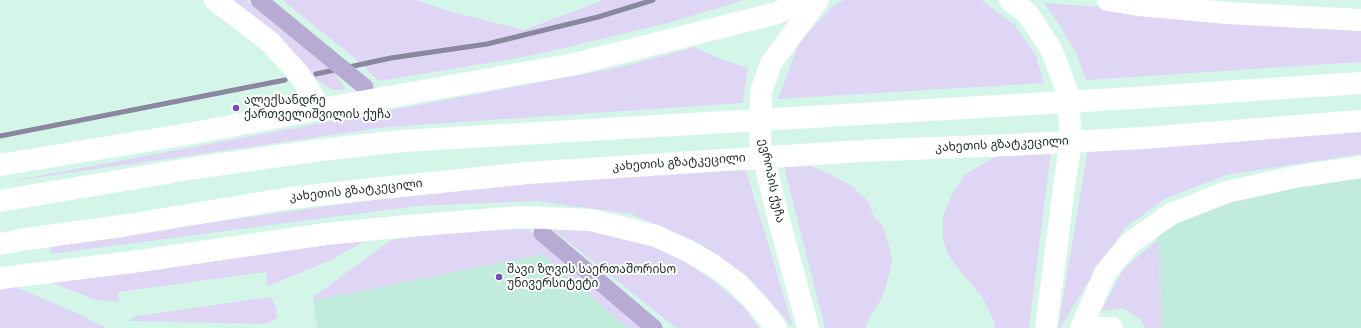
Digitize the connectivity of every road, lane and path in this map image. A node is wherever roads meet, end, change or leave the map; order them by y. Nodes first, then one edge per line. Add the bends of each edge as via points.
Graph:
1 (215, 0) edge
2 (806, 0) edge
3 (818, 0) edge
4 (1010, 0) edge
5 (1108, 0) edge
6 (1361, 20) edge
7 (1361, 83) edge
8 (321, 109) junction
9 (1361, 121) edge
10 (0, 165) edge
11 (1361, 167) edge
12 (0, 201) edge
13 (26, 239) junction
14 (0, 244) edge
15 (0, 253) edge
16 (0, 278) edge
17 (776, 328) edge
18 (808, 328) edge
19 (1046, 328) edge
20 (1081, 328) edge
21 (1097, 328) edge
22 (1112, 328) edge

1 - 8 main road via 270,42 298,74
2 - 8 main road via 777,13 575,64
3 - 18 main road, ევროპის ქუჩა via 771,63 761,92 760,142
4 - 19 main road via 1028,14 1051,49 1068,93 1071,141
5 - 6 main road via 1227,13
7 - 12 main road via 402,141 195,168
8 - 10 main road
9 - 13 main road, კახეთის გზატკეცილი via 1144,138 861,151 528,173 290,198
11 - 20 main road via 1295,177 1227,192 1171,214 1130,243 1105,273
13 - 14 main road, კახეთის გზატკეცილი
13 - 15 main road
16 - 17 main road via 326,234 521,217 591,220 656,236 713,265 737,283
21 - 22 main road

